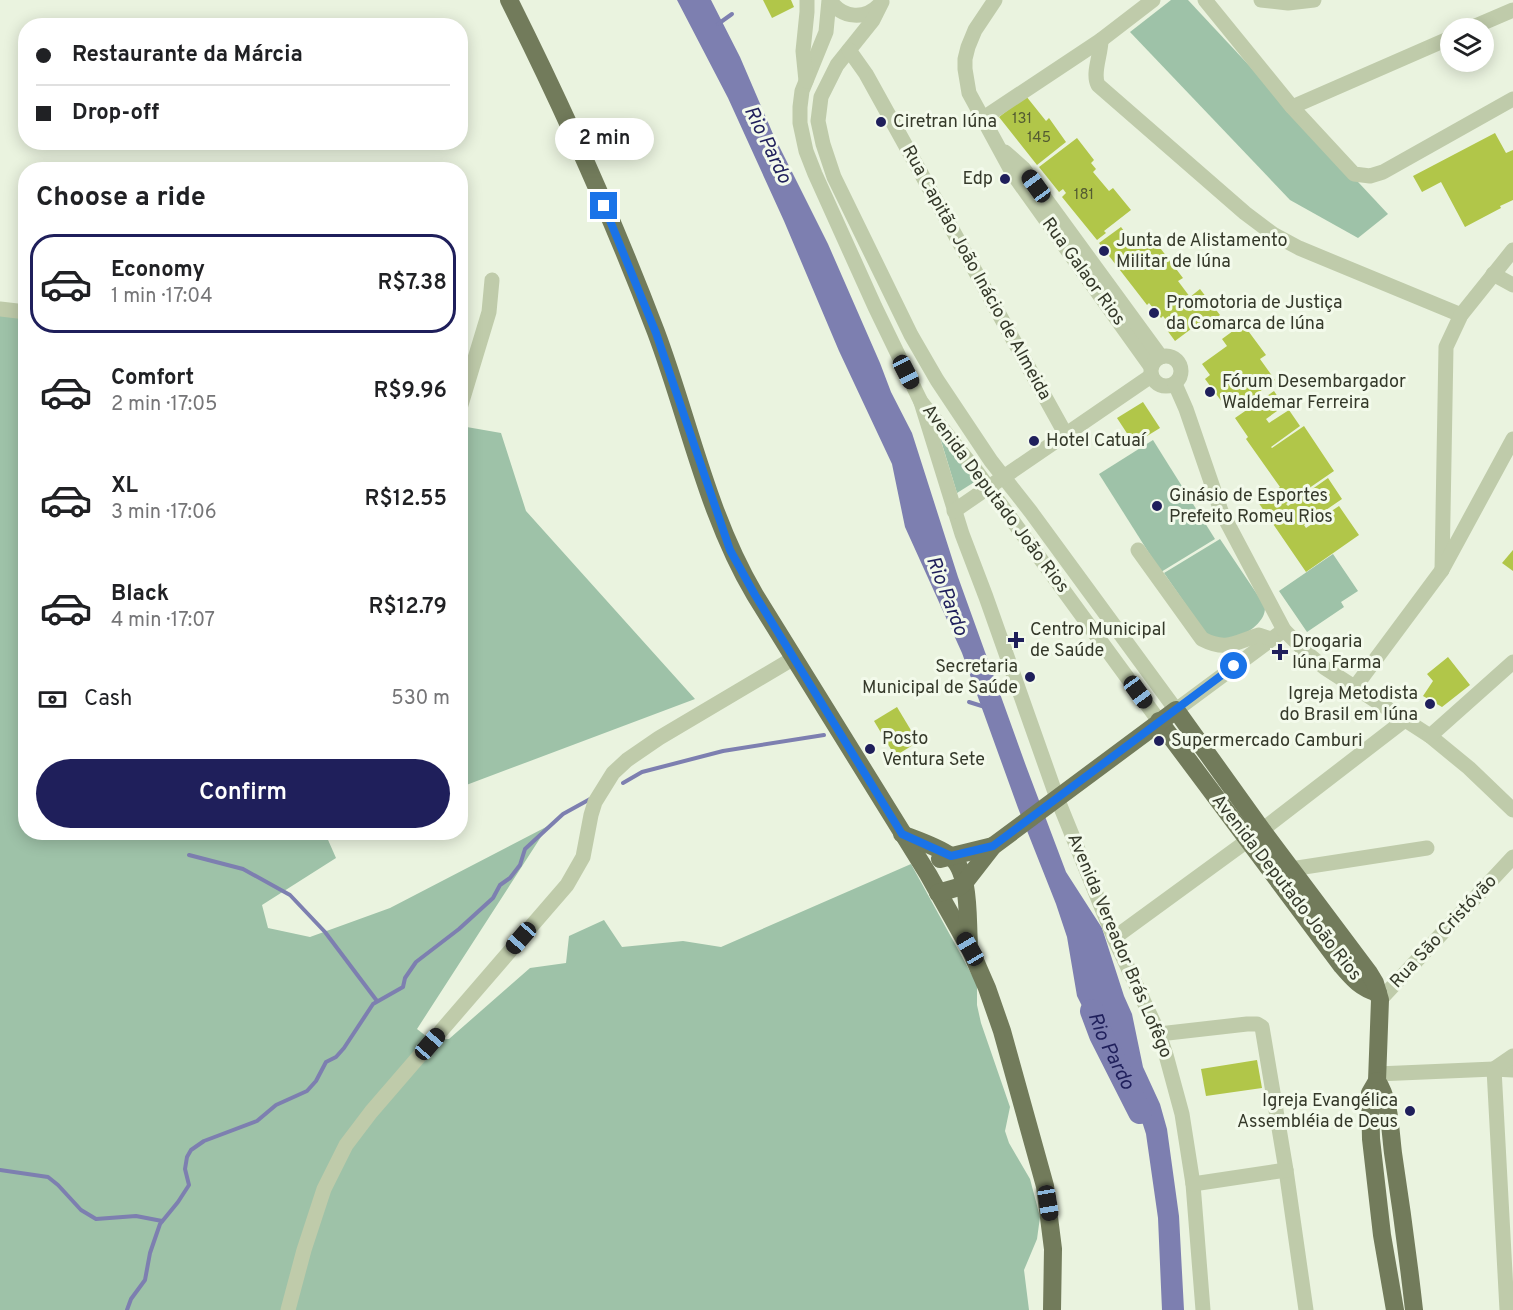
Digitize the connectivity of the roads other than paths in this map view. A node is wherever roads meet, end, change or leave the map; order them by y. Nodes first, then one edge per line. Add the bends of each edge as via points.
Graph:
1 (509, 0) edge
2 (807, 0) edge
3 (829, 0) edge
4 (995, 0) edge
5 (1153, 0) edge
6 (1205, 0) edge
7 (1261, 0) edge
8 (883, 1) edge
9 (1311, 1) edge
10 (1513, 10) edge
11 (1494, 18) edge
12 (1101, 40) junction
13 (1440, 42) edge
14 (849, 50) junction
15 (806, 81) junction
16 (1513, 99) edge
17 (1292, 107) junction
18 (982, 119) junction
19 (1513, 250) edge
20 (1492, 274) junction
21 (492, 280) dead end
22 (1513, 285) edge
23 (0, 309) edge
24 (18, 311) edge
25 (1461, 315) junction
26 (1154, 367) junction
27 (468, 382) edge
28 (1175, 384) junction
29 (921, 402) junction
30 (1066, 435) junction
31 (1513, 439) edge
32 (1004, 477) junction
33 (988, 489) junction
34 (954, 511) junction
35 (1138, 550) dead end
36 (1442, 570) junction
37 (1277, 634) junction
38 (794, 658) junction
39 (1513, 662) edge
40 (1502, 673) junction
41 (1513, 685) edge
42 (1355, 687) junction
43 (1176, 710) junction
44 (1406, 719) junction
45 (1160, 721) junction
46 (1430, 736) junction
47 (1051, 802) junction
48 (1513, 810) edge
49 (902, 834) junction
50 (1255, 835) junction
51 (996, 844) junction
52 (1427, 848) dead end
53 (951, 856) junction
54 (1513, 857) edge
55 (1291, 869) junction
56 (928, 874) junction
57 (965, 882) junction
58 (938, 893) junction
59 (1114, 938) junction
60 (970, 949) junction
61 (1379, 997) junction
62 (1159, 1034) junction
63 (1513, 1056) edge
64 (1494, 1069) junction
65 (1513, 1070) edge
66 (1377, 1077) junction
67 (1286, 1170) junction
68 (1193, 1184) junction
69 (288, 1310) edge
70 (1052, 1310) edge
71 (1203, 1310) edge
72 (1306, 1310) edge
73 (1395, 1310) edge
74 (1414, 1310) edge
75 (1507, 1310) edge

1 - 38 main road via 597,188 656,333 730,550
2 - 15 street via 803,51
3 - 8 street via 840,11 857,15 874,11
3 - 15 street, Avenida Deputado João Rios via 826,32
4 - 18 street, Rua Galaor Rios via 975,30 964,59 969,93
5 - 12 street
6 - 17 street
7 - 9 street
8 - 14 street, Avenida Deputado João Rios
10 - 11 street
12 - 18 street
12 - 25 street via 1095,75 1098,85 1261,226 1299,248
13 - 17 street
14 - 30 street, Rua Capitão João Inácio de Almeida via 866,74
14 - 32 street, Avenida Deputado João Rios via 827,84 819,106 818,122 826,156 911,335
15 - 29 street, Avenida Deputado João Rios via 800,107 806,151 874,308
16 - 17 street via 1370,176 1354,174
18 - 26 street, Rua Galaor Rios via 1013,174
19 - 20 street
20 - 22 street
20 - 25 street
21 - 27 street via 489,312
23 - 24 street
25 - 36 street via 1446,346
26 - 28 street via 1159,385
26 - 28 street, Rua Galaor Rios via 1166,356 1175,359 1181,367
26 - 30 street
28 - 37 street, Rua Galaor Rios via 1221,511
29 - 33 street, Avenida Deputado João Rios
29 - 34 street, Avenida Vereador Brás Lofêgo
30 - 32 street
31 - 36 street
32 - 33 street
32 - 43 street, Avenida Deputado João Rios
33 - 34 street
33 - 45 street, Avenida Deputado João Rios
34 - 47 street, Avenida Vereador Brás Lofêgo
35 - 37 street via 1202,639 1226,646 1259,635
36 - 42 street
37 - 42 street, Rua Galaor Rios
37 - 43 street
38 - 49 main road
38 - 69 street via 659,738 609,778 591,815 583,856 567,885 346,1145 324,1189
39 - 40 street
40 - 41 street
40 - 46 street
42 - 44 street, Rua Galaor Rios
43 - 45 main road
43 - 50 main road, Avenida Deputado João Rios
44 - 46 street, Rua Galaor Rios
44 - 50 street
45 - 47 main road
45 - 50 main road, Avenida Deputado João Rios
46 - 48 street, Rua Galaor Rios
47 - 51 main road
47 - 59 street, Avenida Vereador Brás Lofêgo
49 - 53 main road
49 - 56 main road
50 - 55 main road, Avenida Deputado João Rios
50 - 59 street
50 - 61 main road, Avenida Deputado João Rios via 1355,981
51 - 53 main road
51 - 57 main road
52 - 55 street
53 - 56 main road via 936,862
53 - 57 main road
54 - 61 street, Rua São Cristóvão
55 - 61 main road, Avenida Deputado João Rios via 1369,973
56 - 58 main road
57 - 58 main road via 954,890
57 - 60 main road
58 - 60 main road
59 - 62 street, Avenida Vereador Brás Lofêgo
60 - 70 main road via 1002,1031 1045,1186 1053,1250
61 - 66 main road, Rua São Cristóvão
62 - 67 street via 1260,1025
62 - 68 street, Avenida Vereador Brás Lofêgo via 1181,1106
63 - 64 street
64 - 65 street
64 - 66 street
64 - 75 street
66 - 73 main road, Rua São Cristóvão via 1370,1093 1371,1138
66 - 74 main road, Rua São Cristóvão via 1384,1090
67 - 68 street
67 - 72 street
68 - 71 street, Avenida Vereador Brás Lofêgo

